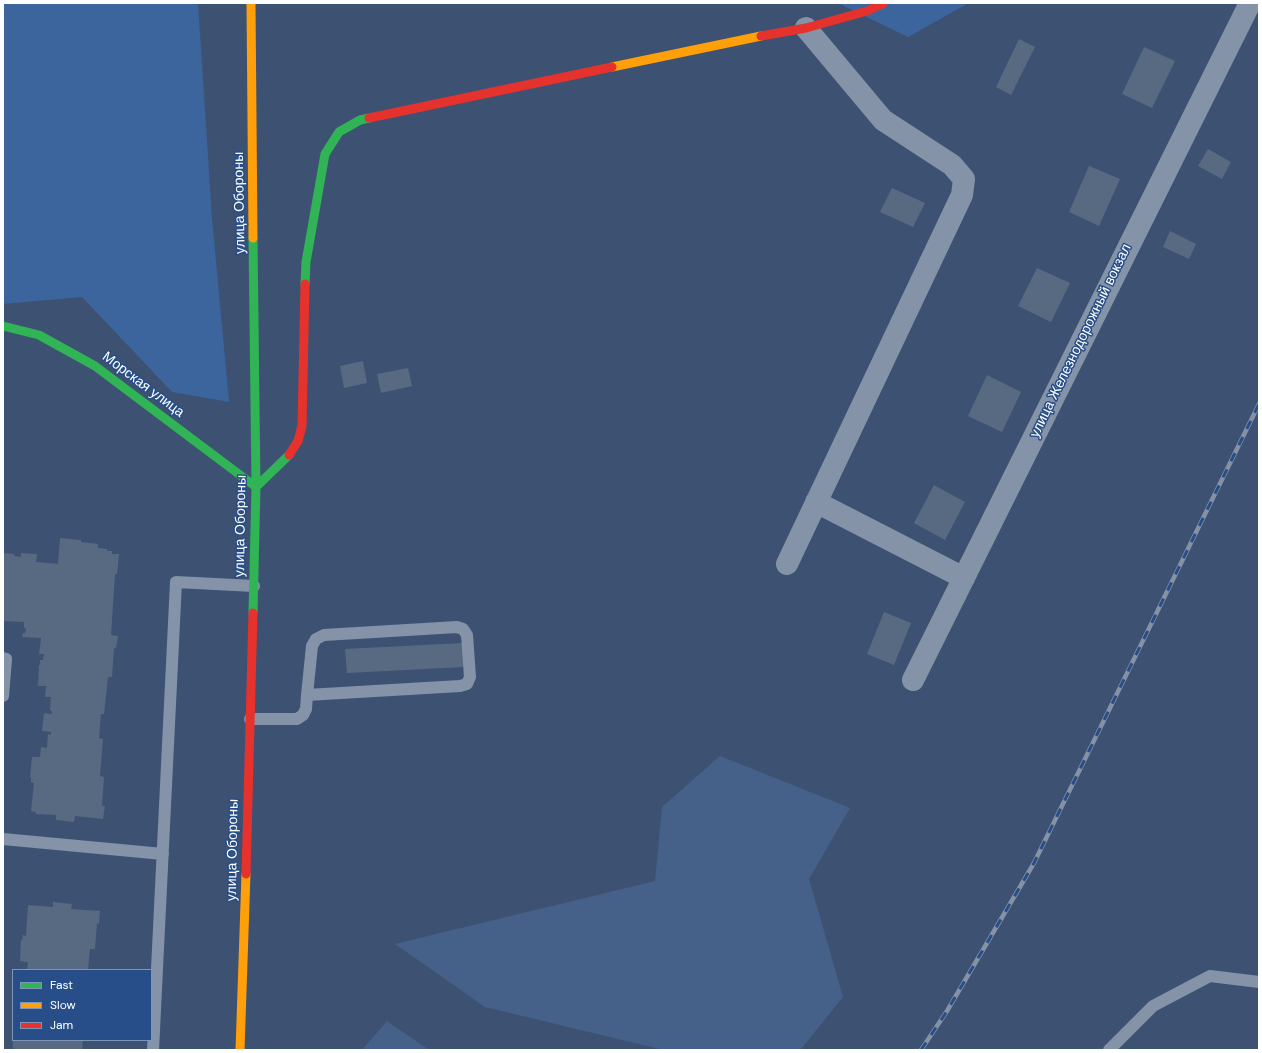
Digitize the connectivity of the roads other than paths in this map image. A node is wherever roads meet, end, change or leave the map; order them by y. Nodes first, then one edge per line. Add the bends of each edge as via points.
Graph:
1 (251, 3) edge
2 (884, 3) edge
3 (1250, 3) edge
4 (806, 28) junction
5 (3, 326) edge
6 (256, 487) junction
7 (816, 502) junction
8 (787, 564) dead end
9 (964, 578) junction
10 (254, 586) junction
11 (3, 658) edge
12 (913, 680) dead end
13 (308, 695) junction
14 (3, 696) edge
15 (250, 719) junction
16 (3, 839) edge
17 (163, 854) junction
18 (1259, 982) edge
19 (153, 1050) edge
20 (240, 1050) edge
21 (1109, 1050) edge

1 - 6 street, улица Обороны
2 - 4 street via 867,12
3 - 9 street, улица Железнодорожный вокзал
4 - 6 street via 360,120 339,132 325,154 306,262 302,426 298,441 290,455
4 - 7 street via 883,120 952,165 964,179 962,195
5 - 6 street, Морская улица via 39,335 95,366
6 - 10 street, улица Обороны
7 - 8 street
7 - 9 street
9 - 12 street, улица Железнодорожный вокзал
10 - 15 street, улица Обороны
10 - 17 lane via 176,582
11 - 14 lane via 6,659
13 - 13 lane via 312,646 316,639 324,634 457,626 467,635 470,677 467,684
13 - 15 lane via 306,709 297,719
15 - 20 street, улица Обороны
16 - 17 lane
17 - 19 lane
18 - 21 lane via 1210,976 1153,1006

